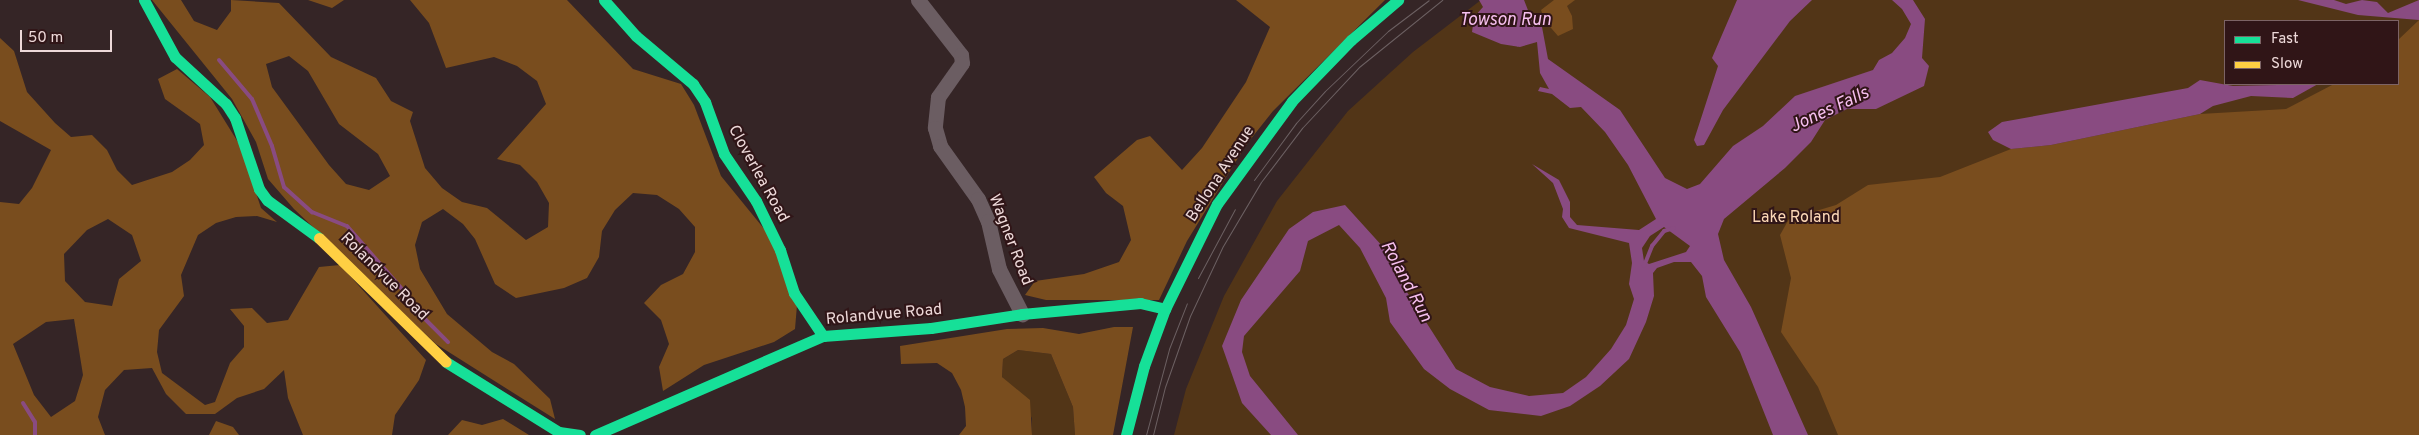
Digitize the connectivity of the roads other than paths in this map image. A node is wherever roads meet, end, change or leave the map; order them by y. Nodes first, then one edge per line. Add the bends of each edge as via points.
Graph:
1 (144, 0) edge
2 (604, 0) edge
3 (918, 0) edge
4 (1398, 0) edge
5 (1165, 309) junction
6 (1022, 314) junction
7 (823, 336) junction
8 (580, 435) edge
9 (595, 435) edge
10 (1126, 435) edge

1 - 8 street, Rolandvue Road via 175,57 226,104 235,118 259,189 267,200 328,244 442,360 559,432
2 - 7 street, Cloverlea Road via 636,36 693,84 705,102 724,154 756,201 780,250 794,293
3 - 6 street, Wagner Road via 961,55 962,63 938,97 935,128 940,146 978,199 988,221 1000,269
4 - 5 street, Bellona Avenue via 1351,40 1272,126 1217,204
5 - 6 street, Rolandvue Road via 1140,303
5 - 10 street, Bellona Avenue via 1144,366
6 - 7 street, Rolandvue Road via 931,328
7 - 9 street, Rolandvue Road

